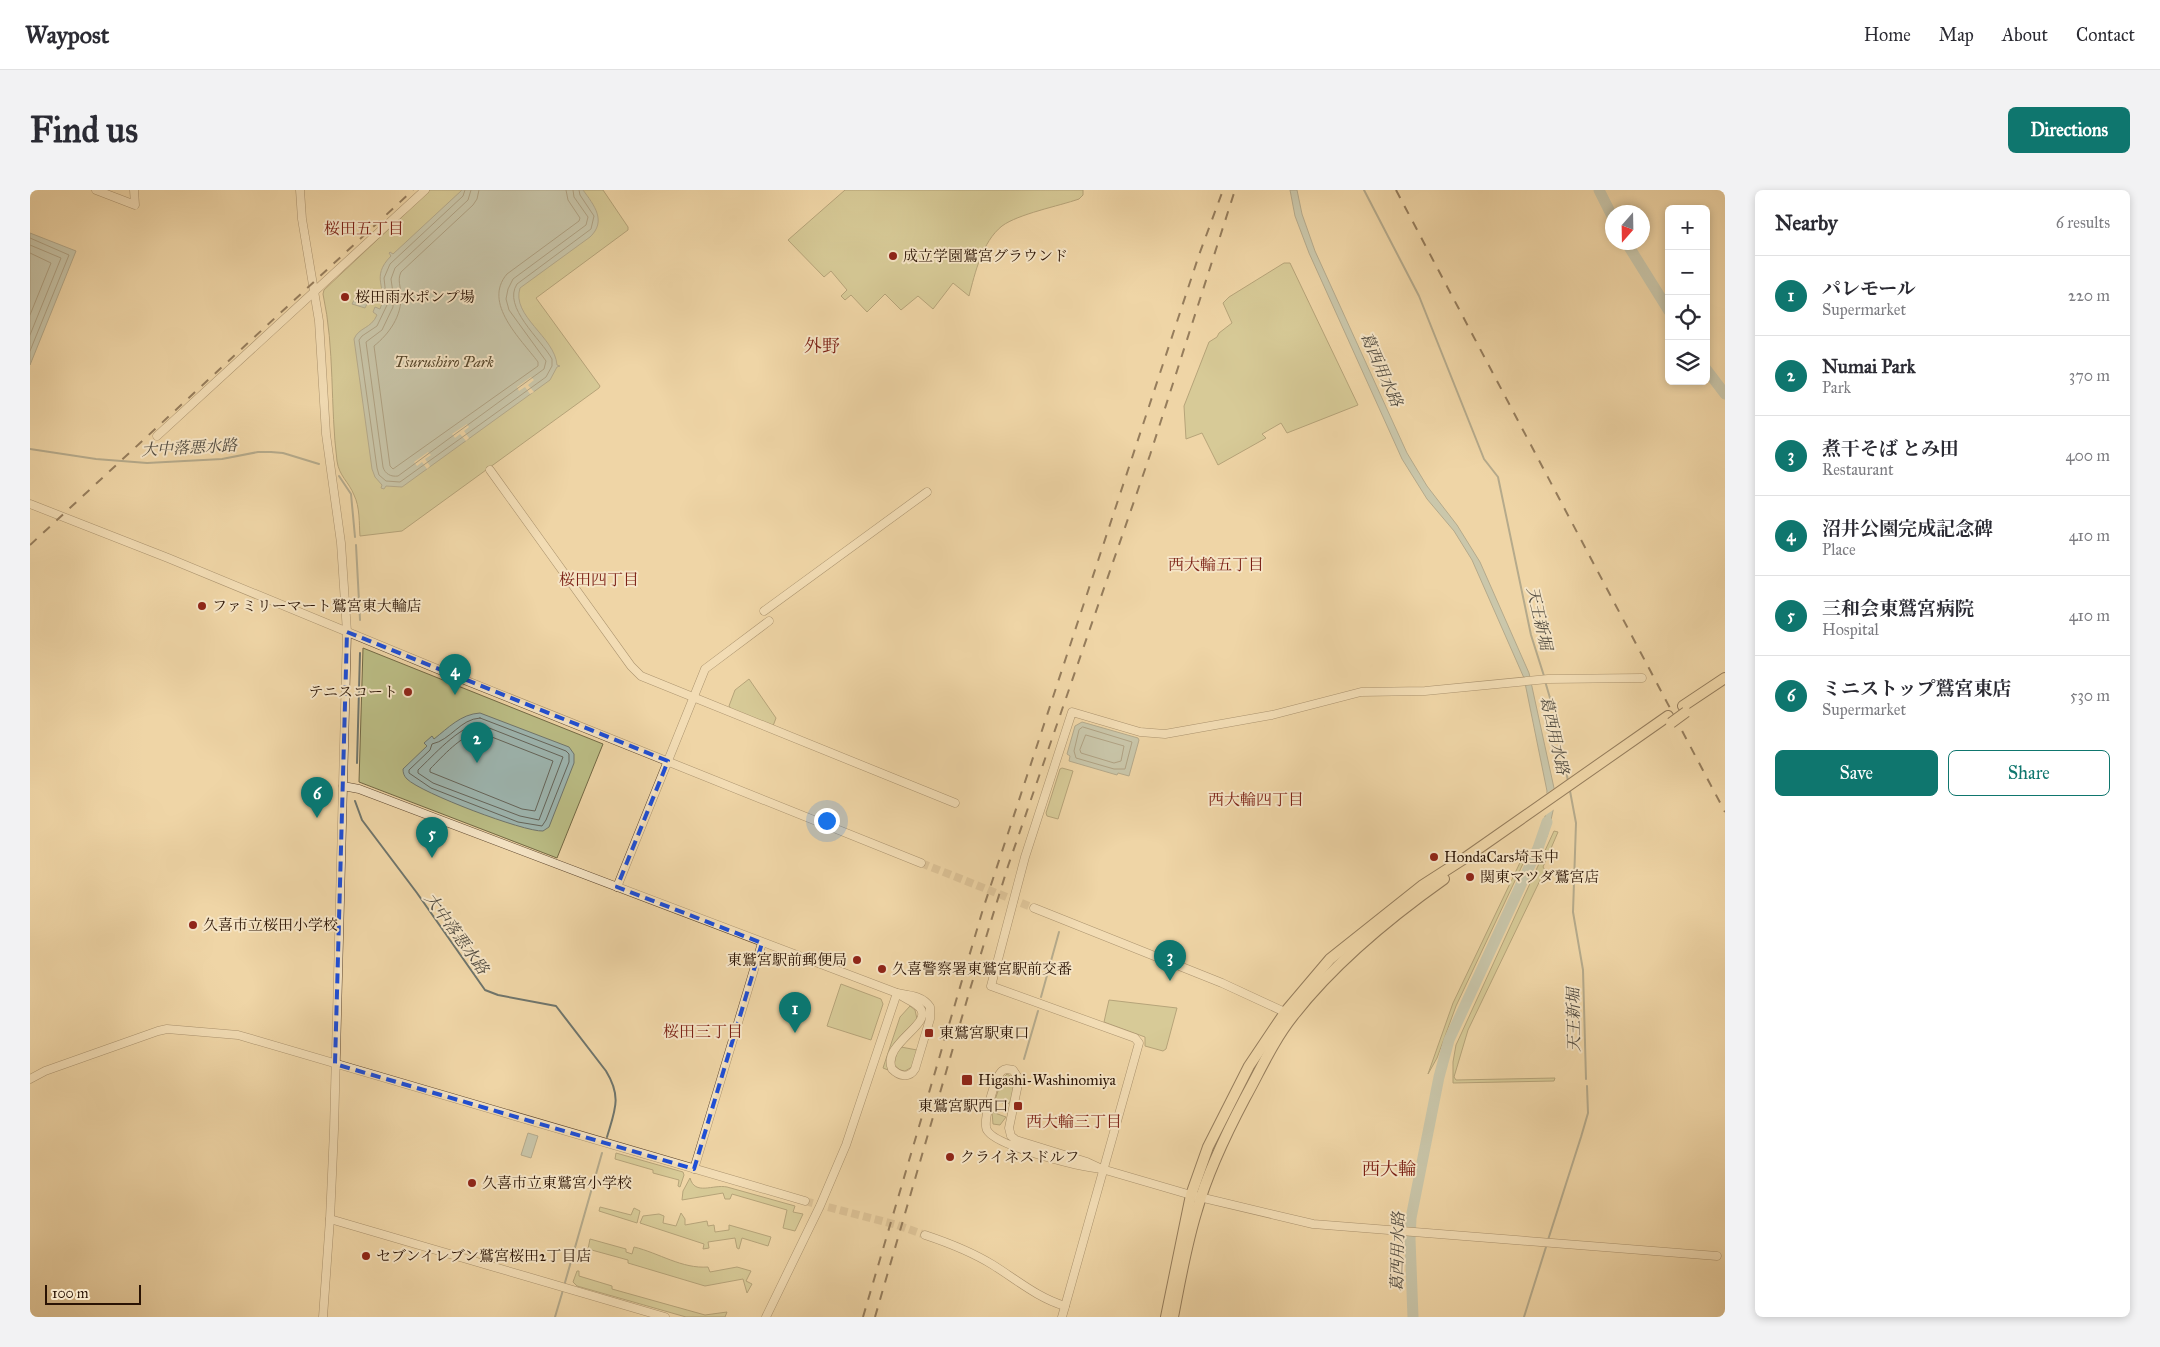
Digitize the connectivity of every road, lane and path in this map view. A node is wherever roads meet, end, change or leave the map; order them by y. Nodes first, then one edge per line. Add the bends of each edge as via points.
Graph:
1 (96, 190) edge
2 (134, 190) edge
3 (300, 190) edge
4 (424, 190) edge
5 (315, 293) junction
6 (157, 436) dead end
7 (490, 470) dead end
8 (927, 492) dead end
9 (30, 504) edge
10 (764, 611) dead end
11 (769, 621) dead end
12 (346, 632) junction
13 (1642, 678) dead end
14 (1725, 678) edge
15 (1725, 686) edge
16 (693, 698) junction
17 (1684, 709) junction
18 (668, 761) junction
19 (343, 786) junction
20 (956, 803) dead end
21 (922, 862) tunnel mouth
22 (617, 888) junction
23 (1034, 908) tunnel mouth
24 (762, 943) junction
25 (897, 993) junction
26 (1289, 1014) junction
27 (335, 1064) junction
28 (30, 1079) edge
29 (694, 1169) junction
30 (1102, 1169) junction
31 (1196, 1196) junction
32 (805, 1201) tunnel mouth
33 (330, 1219) junction
34 (925, 1235) tunnel mouth
35 (1717, 1256) dead end
36 (1064, 1306) junction
37 (323, 1317) edge
38 (665, 1317) edge
39 (766, 1317) edge
40 (1062, 1317) edge
41 (1166, 1317) edge
42 (1173, 1317) edge

1 - 2 street via 135,205
3 - 5 street
4 - 5 street
5 - 6 street
5 - 12 street via 326,434 343,567
7 - 16 street via 631,666 647,680
8 - 10 street
9 - 12 street
11 - 16 street via 708,665
12 - 18 street
12 - 19 street
13 - 30 street via 1548,679 1425,691 1361,692 1272,715 1172,734 1140,732 1072,712 1025,857 991,986 1137,1039 1138,1046
14 - 17 main road
15 - 17 main road
16 - 18 street
16 - 20 street
17 - 26 main road via 1423,885 1330,959
18 - 21 street
18 - 22 street
19 - 22 street via 359,789
19 - 27 street
22 - 24 street
23 - 26 street
24 - 25 street
24 - 29 street
25 - 25 street via 918,998 931,1010 915,1069 905,1076 892,1069 890,1060 895,1048 920,1022 922,1014 920,1008
25 - 39 street via 846,1145
26 - 31 main road via 1263,1044 1234,1094 1208,1147
27 - 28 street via 238,1035 167,1029
27 - 29 street
27 - 33 street
29 - 32 street
30 - 30 street via 1085,1168 1012,1146 988,1131 986,1116 1002,1071 1013,1070 1019,1078 1009,1128 1014,1138
30 - 31 street
30 - 36 street
31 - 35 street via 1313,1224
31 - 41 main road
31 - 42 main road
33 - 37 street
33 - 38 street
34 - 36 street via 972,1254 1042,1298
36 - 40 street

